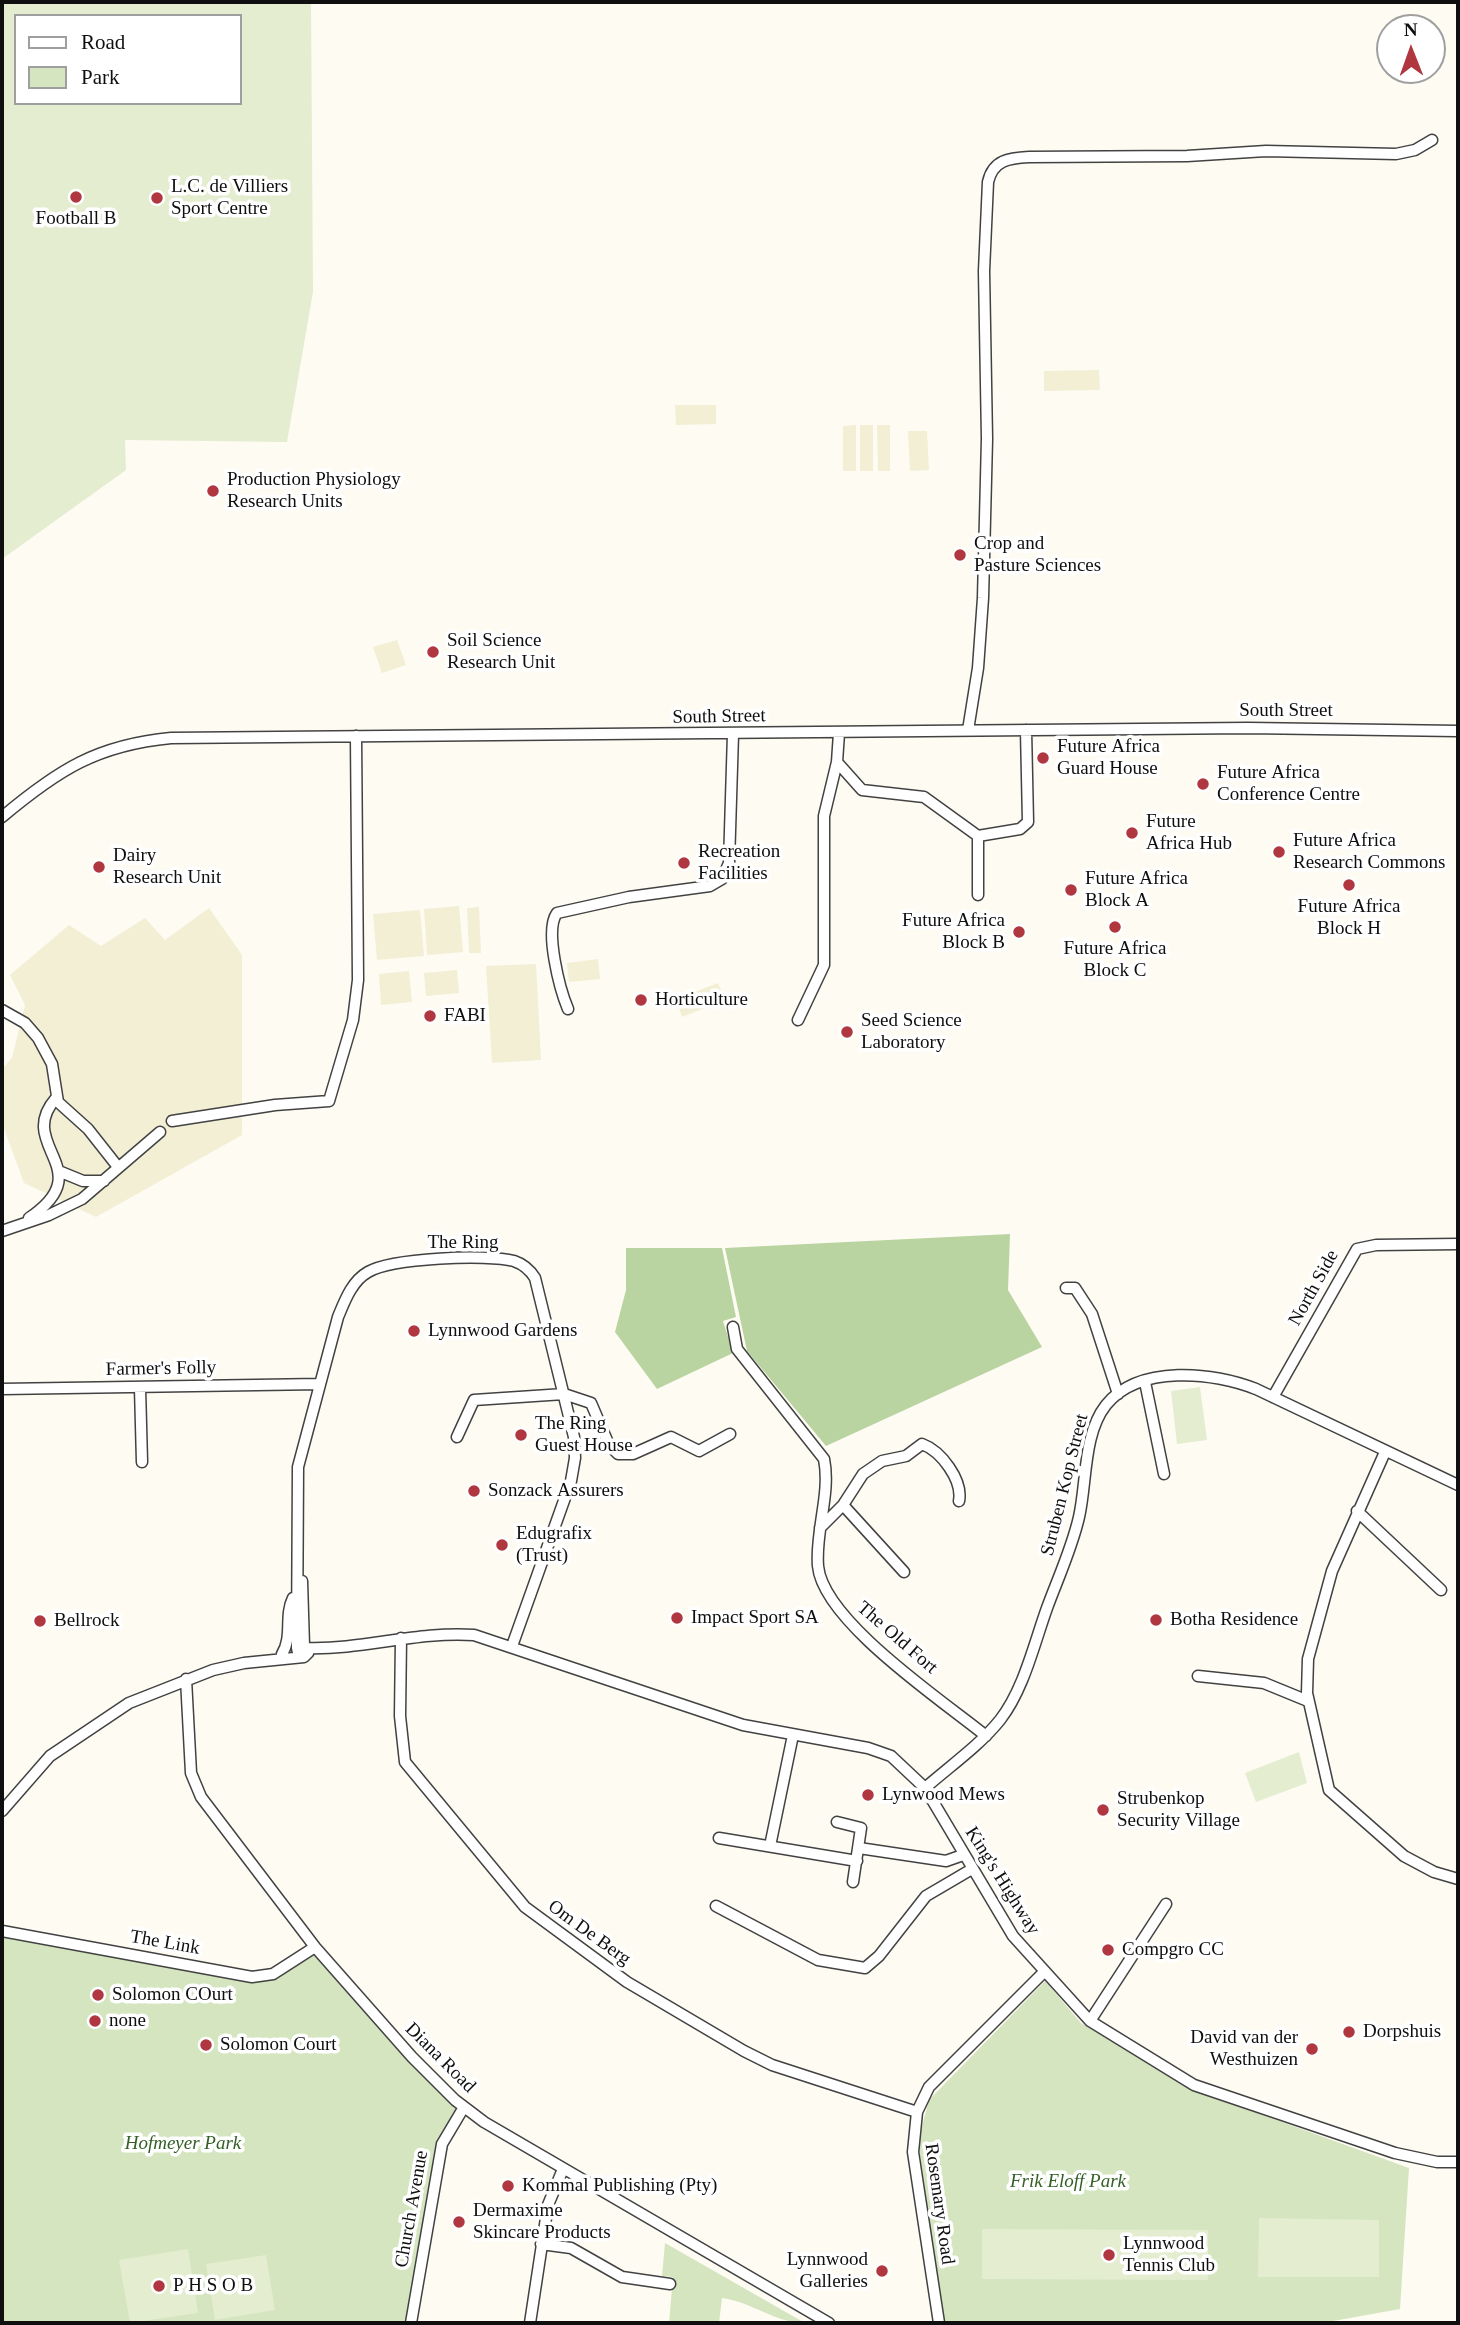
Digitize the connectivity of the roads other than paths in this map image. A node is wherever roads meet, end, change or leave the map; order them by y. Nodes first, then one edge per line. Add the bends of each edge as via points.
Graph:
1 (1432, 140) dead end
2 (968, 730) junction
3 (1026, 730) junction
4 (1458, 730) edge
5 (839, 733) junction
6 (733, 734) junction
7 (356, 736) junction
8 (837, 762) junction
9 (2, 817) edge
10 (978, 836) junction
11 (978, 895) dead end
12 (568, 1009) dead end
13 (2, 1010) edge
14 (798, 1020) dead end
15 (56, 1098) junction
16 (172, 1121) dead end
17 (160, 1132) dead end
18 (118, 1167) junction
19 (61, 1172) junction
20 (104, 1181) junction
21 (18, 1225) junction
22 (2, 1231) edge
23 (1458, 1244) edge
24 (1066, 1288) dead end
25 (733, 1327) dead end
26 (1144, 1382) junction
27 (320, 1384) junction
28 (140, 1388) junction
29 (2, 1389) edge
30 (564, 1394) junction
31 (1118, 1395) junction
32 (1273, 1397) junction
33 (730, 1434) dead end
34 (457, 1437) dead end
35 (1385, 1452) junction
36 (142, 1462) dead end
37 (1164, 1474) dead end
38 (1458, 1485) edge
39 (959, 1501) dead end
40 (843, 1505) junction
41 (1357, 1511) junction
42 (820, 1528) junction
43 (904, 1572) dead end
44 (1441, 1590) dead end
45 (299, 1594) junction
46 (401, 1638) junction
47 (512, 1646) junction
48 (302, 1651) junction
49 (282, 1654) junction
50 (258, 1661) junction
51 (1198, 1676) dead end
52 (186, 1679) junction
53 (1308, 1701) junction
54 (793, 1735) junction
55 (986, 1736) junction
56 (925, 1788) junction
57 (2, 1811) edge
58 (837, 1822) dead end
59 (719, 1838) dead end
60 (770, 1846) junction
61 (859, 1848) junction
62 (964, 1854) junction
63 (857, 1861) junction
64 (972, 1869) junction
65 (1458, 1879) edge
66 (853, 1882) dead end
67 (1166, 1904) dead end
68 (716, 1906) dead end
69 (2, 1931) edge
70 (315, 1947) junction
71 (1044, 1972) junction
72 (1090, 2021) junction
73 (464, 2107) junction
74 (917, 2112) junction
75 (1457, 2162) edge
76 (563, 2169) junction
77 (541, 2244) junction
78 (670, 2284) dead end
79 (411, 2323) edge
80 (530, 2323) edge
81 (829, 2323) edge
82 (939, 2323) edge

1 - 2 street via 1396,154 1266,151 1029,157 1007,158 992,169 985,260 983,598
2 - 3 street, South Street
2 - 5 street, South Street
3 - 4 street, South Street
3 - 10 street via 1027,825
5 - 6 street, South Street
5 - 8 street
6 - 7 street, South Street
6 - 12 street via 725,875 710,886 557,913 553,922 556,973
7 - 9 street, South Street via 171,738 120,745 62,770
7 - 16 street via 358,981 353,1020 329,1101
8 - 10 street via 862,790 923,797
8 - 14 street via 824,816 824,965
10 - 11 street
13 - 15 street via 25,1023 44,1047 52,1064
15 - 18 street
15 - 19 street via 44,1121
17 - 18 street
18 - 20 street
19 - 20 street via 83,1181
19 - 21 street via 45,1205
20 - 21 street via 68,1206
21 - 22 street
23 - 32 street, North Side via 1357,1249
24 - 31 street via 1074,1288 1092,1314
25 - 42 street, The Old Fort via 735,1346 748,1365 822,1454 825,1478
26 - 31 street, Struben Kop Street
26 - 32 street, Struben Kop Street via 1211,1375
26 - 37 street
27 - 28 street, Farmer's Folly
27 - 30 street, The Ring via 344,1303 368,1272 408,1261 499,1259 519,1263 533,1274
27 - 45 street, The Ring via 298,1467
28 - 29 street, Farmer's Folly
28 - 36 street
30 - 33 street via 592,1403 608,1445 618,1454 633,1454 671,1437 699,1451
30 - 34 street via 474,1400
30 - 47 street, The Ring via 574,1437 574,1469
31 - 55 street, Struben Kop Street via 1102,1411 1094,1430 1076,1530 1024,1672 1002,1717
32 - 35 street, Struben Kop Street
35 - 38 street, Struben Kop Street
35 - 41 street
39 - 40 street via 957,1479 922,1444 906,1456 875,1464 857,1481
40 - 42 street
40 - 43 street
41 - 44 street
41 - 53 street via 1332,1571 1309,1651
42 - 55 street, The Old Fort via 819,1571 838,1611
45 - 48 street, The Ring
45 - 49 street via 289,1609 289,1640
46 - 47 street, King's Highway via 474,1635
46 - 48 street, King's Highway
46 - 74 street, Om De Berg via 405,1762 525,1907 627,1982 744,2051 772,2065
47 - 54 street, King's Highway via 743,1725
48 - 49 street, King's Highway
48 - 50 street, King's Highway
49 - 50 street, King's Highway
50 - 52 street, King's Highway
51 - 53 street via 1264,1683
52 - 57 street, King's Highway via 129,1703 79,1734 39,1766
52 - 70 street, Diana Road via 195,1787
53 - 65 street via 1329,1790 1404,1856
54 - 56 street, King's Highway via 881,1752 906,1767
54 - 60 street
55 - 56 street, Struben Kop Street
56 - 62 street, King's Highway
58 - 61 street via 861,1828
59 - 60 street
60 - 63 street
61 - 62 street via 946,1861
61 - 63 street
62 - 64 street, King's Highway
63 - 66 street
64 - 68 street via 926,1896 879,1956 864,1968 818,1960
64 - 71 street, King's Highway via 1007,1928
67 - 72 street
69 - 70 street, The Link via 252,1977 283,1969
70 - 73 street, Diana Road via 412,2057
71 - 72 street, King's Highway
71 - 74 street, Rosemary Road via 929,2087
72 - 75 street, King's Highway via 1164,2069 1207,2090 1395,2153
73 - 76 street, Diana Road
73 - 79 street, Church Avenue via 442,2144
74 - 82 street, Rosemary Road via 913,2152
76 - 77 street via 548,2205
76 - 81 street, Diana Road
77 - 78 street via 571,2248 624,2278
77 - 80 street

